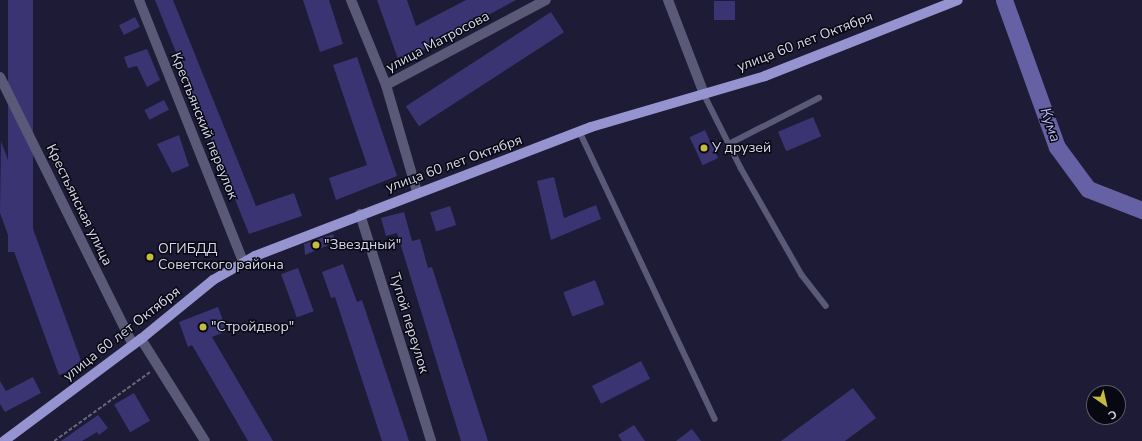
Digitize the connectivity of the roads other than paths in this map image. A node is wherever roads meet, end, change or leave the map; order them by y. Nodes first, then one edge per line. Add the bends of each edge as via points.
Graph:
1 (139, 0) edge
2 (351, 0) edge
3 (546, 0) edge
4 (668, 0) edge
5 (958, 0) edge
6 (0, 77) edge
7 (386, 85) junction
8 (704, 94) junction
9 (819, 98) dead end
10 (580, 132) junction
11 (729, 144) junction
12 (417, 192) junction
13 (360, 214) junction
14 (243, 262) junction
15 (826, 306) dead end
16 (137, 342) junction
17 (715, 419) dead end
18 (4, 441) edge
19 (205, 441) edge
20 (431, 441) edge

1 - 14 street, Крестьянский переулок
2 - 7 street, улица Матросова
3 - 7 street, улица Матросова
4 - 8 street
5 - 8 main road, улица 60 лет Октября via 765,76
6 - 16 street, Крестьянская улица
7 - 12 street, улица Матросова
8 - 10 main road, улица 60 лет Октября
8 - 11 lane
9 - 11 lane
10 - 12 main road, улица 60 лет Октября
10 - 17 lane
11 - 15 lane via 802,274
12 - 13 main road, улица 60 лет Октября
13 - 14 main road, улица 60 лет Октября
13 - 20 street, Тупой переулок
14 - 16 main road, улица 60 лет Октября via 213,280
16 - 18 main road, улица 60 лет Октября
16 - 19 street, Крестьянская улица via 158,365

